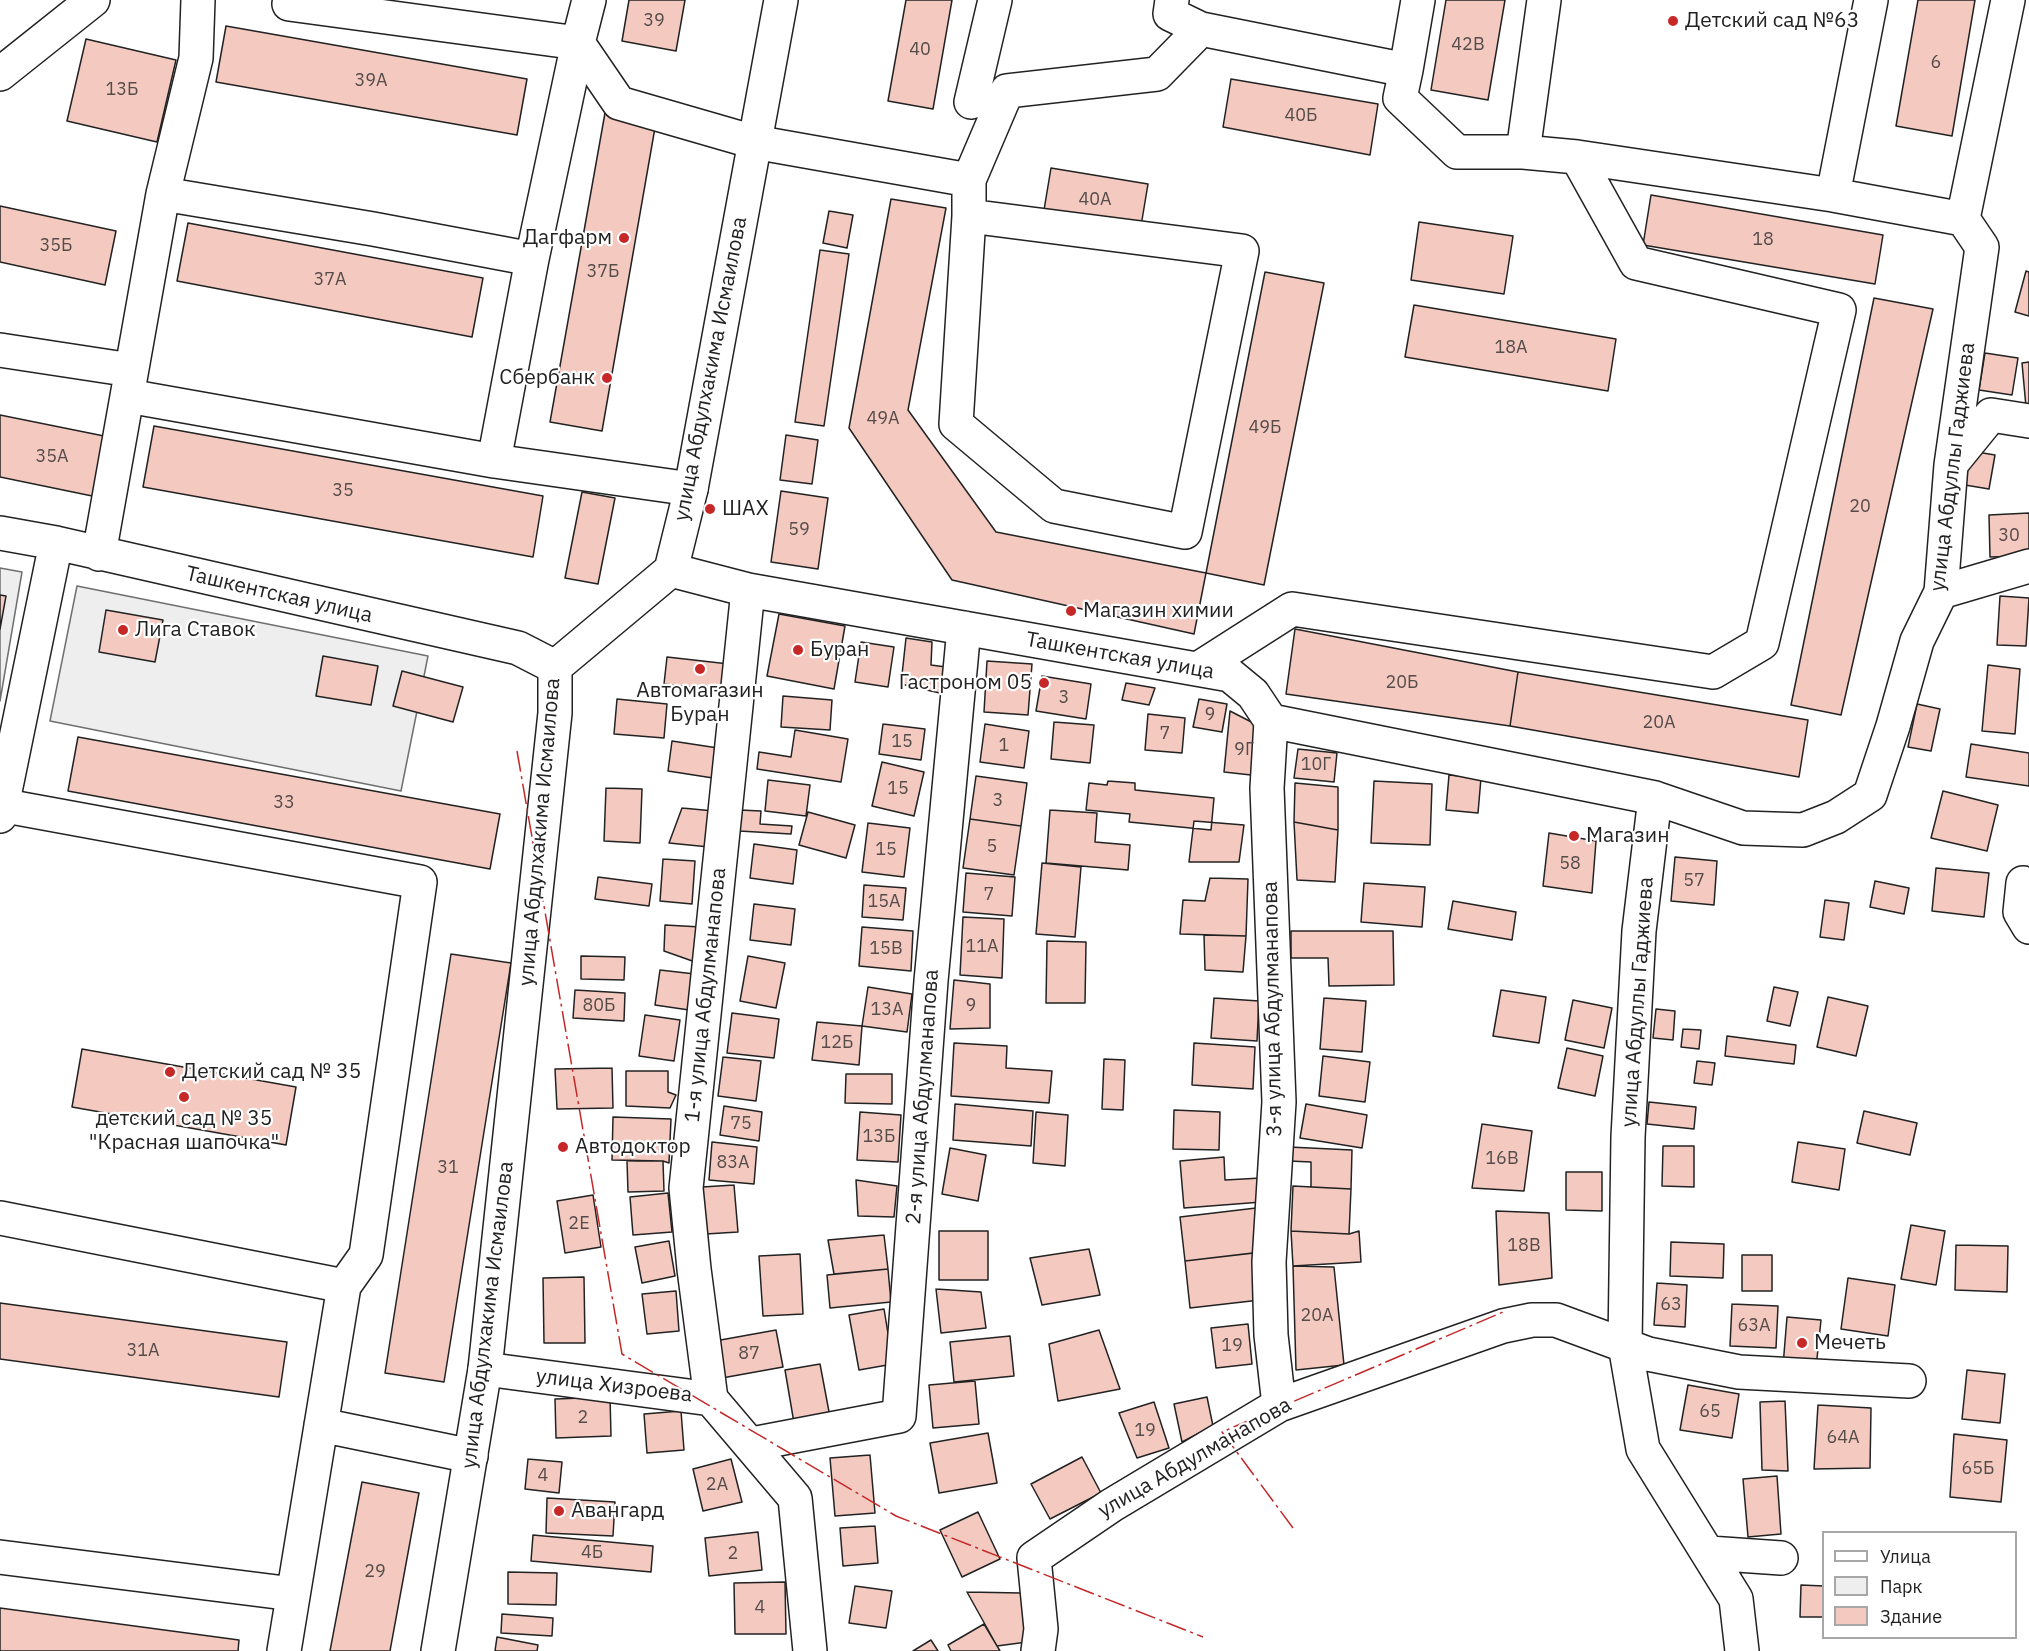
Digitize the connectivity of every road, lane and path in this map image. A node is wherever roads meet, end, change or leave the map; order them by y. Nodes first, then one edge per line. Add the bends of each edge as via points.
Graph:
1 (93, 0) edge
2 (198, 0) edge
3 (589, 0) edge
4 (781, 0) edge
5 (995, 0) edge
6 (1172, 0) edge
7 (1418, 0) edge
8 (1544, 0) edge
9 (1871, 0) edge
10 (2008, 0) edge
11 (289, 4) dead end
12 (1201, 29) junction
13 (578, 43) junction
14 (1406, 70) junction
15 (0, 74) edge
16 (971, 102) dead end
17 (754, 142) junction
18 (1524, 152) junction
19 (1577, 158) junction
20 (969, 180) junction
21 (163, 194) junction
22 (1833, 195) junction
23 (969, 216) junction
24 (1963, 219) junction
25 (532, 259) junction
26 (0, 350) edge
27 (129, 383) junction
28 (2029, 421) edge
29 (494, 461) junction
30 (1951, 465) junction
31 (691, 489) junction
32 (0, 533) edge
33 (56, 543) junction
34 (99, 554) junction
35 (2029, 566) edge
36 (671, 570) junction
37 (748, 590) junction
38 (1941, 592) junction
39 (964, 628) junction
40 (555, 667) junction
41 (1198, 669) junction
42 (1271, 721) junction
43 (1655, 798) junction
44 (1, 809) edge
45 (2029, 887) edge
46 (2029, 927) edge
47 (0, 1218) edge
48 (344, 1286) junction
49 (1624, 1344) junction
50 (485, 1370) junction
51 (1909, 1381) dead end
52 (711, 1399) junction
53 (1279, 1405) junction
54 (321, 1425) junction
55 (752, 1444) junction
56 (471, 1456) junction
57 (1709, 1553) junction
58 (0, 1557) edge
59 (1782, 1558) dead end
60 (293, 1594) junction
61 (284, 1651) edge
62 (438, 1651) edge
63 (810, 1651) edge
64 (1038, 1651) edge
65 (1742, 1651) edge

1 - 15 street
2 - 21 street via 196,58
3 - 13 street
4 - 17 street, улица Абдулхакима Исмаилова
5 - 16 street
6 - 12 street via 1170,14
7 - 14 street
8 - 18 street
9 - 22 street
10 - 24 street
11 - 13 street
12 - 14 street
12 - 20 street via 1157,74 1007,91
13 - 17 street via 619,103
13 - 25 street
14 - 18 street via 1400,98 1457,152
17 - 20 street
17 - 31 street, улица Абдулхакима Исмаилова
18 - 19 street
19 - 22 street
19 - 41 street via 1636,263 1839,310 1762,643 1713,672 1292,609
20 - 23 street
21 - 25 street
21 - 27 street
22 - 24 street
23 - 23 street via 956,424 1054,506 1185,532 1242,251
24 - 30 street, улица Абдуллы Гаджиева via 1982,247
25 - 29 street
26 - 27 street
27 - 29 street
27 - 34 street
28 - 30 street via 1990,415
29 - 31 street
30 - 38 street, улица Абдуллы Гаджиева
31 - 36 street, улица Абдулхакима Исмаилова
32 - 33 street, Ташкентская улица
33 - 34 street, Ташкентская улица
33 - 44 street
34 - 40 street, Ташкентская улица via 518,648
35 - 38 street
36 - 37 street, Ташкентская улица
36 - 40 street, улица Абдулхакима Исмаилова
37 - 39 street, Ташкентская улица
37 - 52 street, 1-я улица Абдулманапова via 686,1188
38 - 43 street, улица Абдуллы Гаджиева via 1917,641 1870,795 1836,817 1803,830 1743,828
39 - 41 street, Ташкентская улица
39 - 55 street, 2-я улица Абдулманапова via 931,981 899,1416
40 - 50 street, улица Абдулхакима Исмаилова via 555,713
41 - 42 street, Ташкентская улица via 1230,675 1253,694
42 - 43 street
42 - 53 street, 3-я улица Абдулманапова via 1267,788 1279,1102 1269,1262 1271,1335
43 - 49 street, улица Абдуллы Гаджиева via 1639,931
44 - 48 street via 420,882 366,1255
45 - 46 street via 2023,884 2020,912
47 - 48 street
48 - 54 street
49 - 51 street, улица Абдулманапова via 1648,1353 1739,1372
49 - 53 street, улица Абдулманапова via 1556,1320 1532,1320 1503,1326
49 - 57 street, улица Абдуллы Гаджиева via 1643,1449
50 - 52 street, улица Хизроева
50 - 56 street, улица Абдулхакима Исмаилова
52 - 55 street, улица Хизроева
53 - 64 street, улица Абдулманапова via 1112,1505 1034,1558 1041,1629
54 - 56 street
54 - 60 street
55 - 63 street, улица Хизроева via 795,1498
56 - 62 street, улица Абдулхакима Исмаилова
57 - 59 street
57 - 65 street, улица Абдуллы Гаджиева via 1736,1599
58 - 60 street
60 - 61 street

